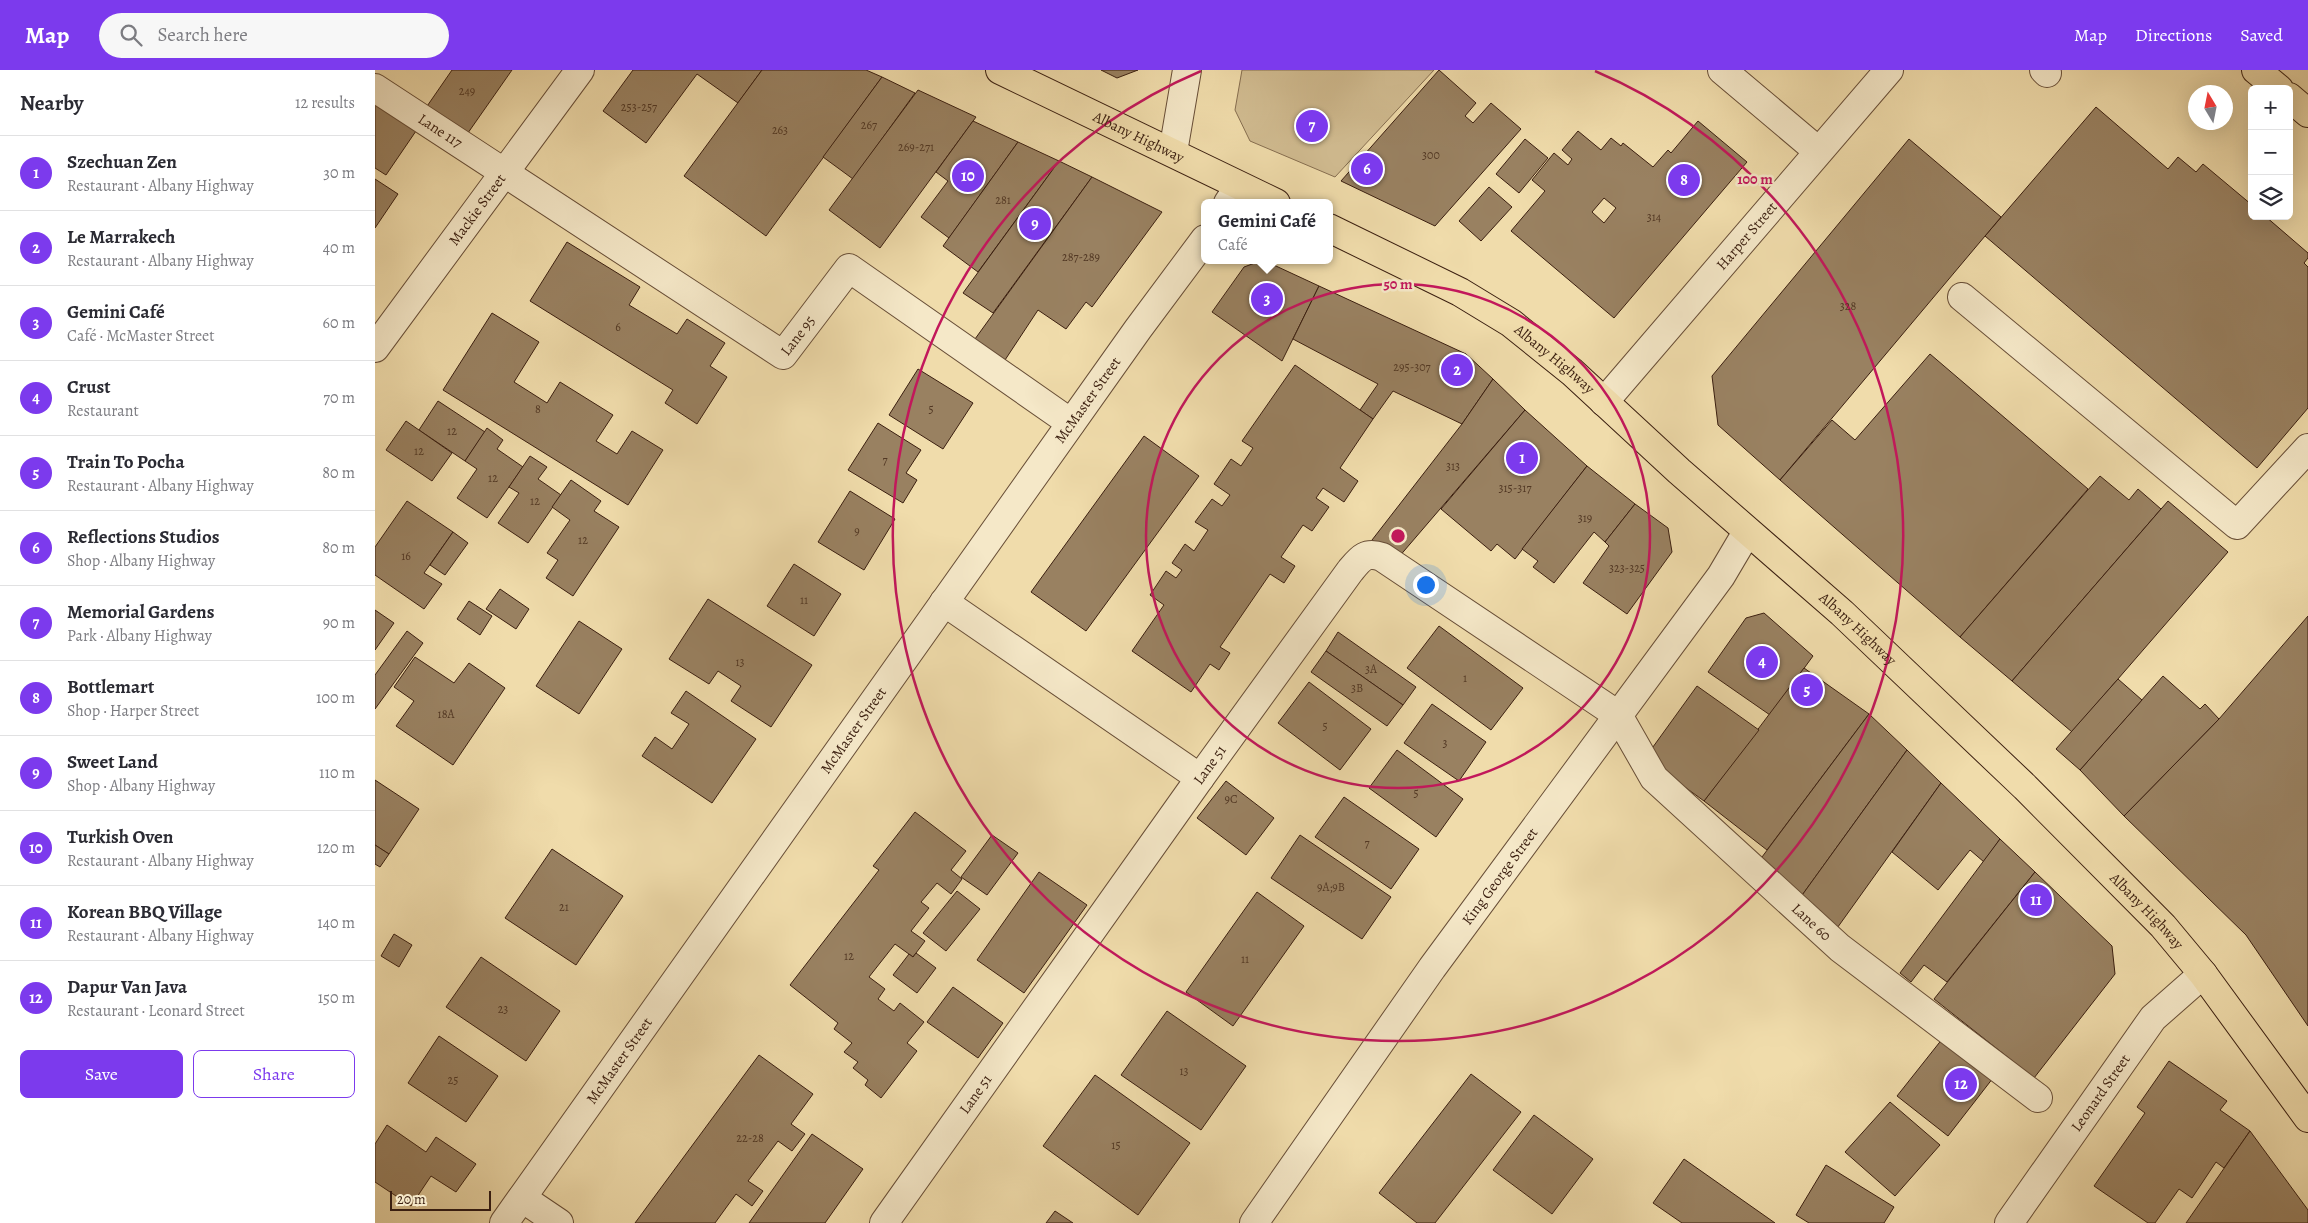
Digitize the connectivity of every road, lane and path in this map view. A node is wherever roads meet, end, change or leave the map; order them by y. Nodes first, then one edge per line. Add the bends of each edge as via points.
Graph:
1 (580, 70) edge
2 (1000, 70) edge
3 (1187, 70) edge
4 (1721, 70) edge
5 (1889, 70) edge
6 (2256, 70) edge
7 (2274, 85) edge
8 (375, 88) edge
9 (2293, 101) edge
10 (2308, 113) edge
11 (1818, 151) junction
12 (1173, 152) junction
13 (505, 174) junction
14 (1234, 194) edge
15 (1257, 199) edge
16 (1333, 230) edge
17 (1201, 244) edge
18 (1962, 297) dead end
19 (375, 348) edge
20 (1604, 402) junction
21 (1071, 423) junction
22 (2308, 448) edge
23 (1747, 532) junction
24 (944, 602) junction
25 (1618, 715) junction
26 (1200, 778) junction
27 (2203, 974) junction
28 (2038, 1098) dead end
29 (2308, 1118) edge
30 (522, 1198) junction
31 (504, 1223) edge
32 (559, 1223) edge
33 (884, 1223) edge
34 (1254, 1223) edge
35 (2009, 1223) edge

1 - 13 street, Mackie Street
2 - 12 main road, Albany Highway
3 - 12 street
4 - 11 street
5 - 11 street, Harper Street
6 - 7 main road
8 - 13 street, Lane 117
9 - 10 main road
11 - 20 street, Harper Street
12 - 14 main road, Albany Highway
13 - 19 street, Mackie Street
13 - 21 street, Lane 95 via 783,355 849,268
14 - 15 main road, Albany Highway
16 - 20 main road, Albany Highway via 1460,292 1511,323
17 - 21 street, McMaster Street
18 - 22 street via 2237,525
20 - 23 main road, Albany Highway
21 - 24 street, McMaster Street
23 - 25 street, King George Street via 1721,576
23 - 27 main road, Albany Highway via 1836,608 2025,787 2163,926
24 - 26 street
24 - 30 street, McMaster Street
25 - 26 street, Lane 51 via 1373,553 1363,556 1350,571
25 - 28 street, Lane 60 via 1654,778 1840,948
25 - 34 street, King George Street via 1432,968
26 - 33 street, Lane 51
27 - 29 main road, Albany Highway
27 - 35 street, Leonard Street via 2153,1018
30 - 31 street, McMaster Street
30 - 32 street

